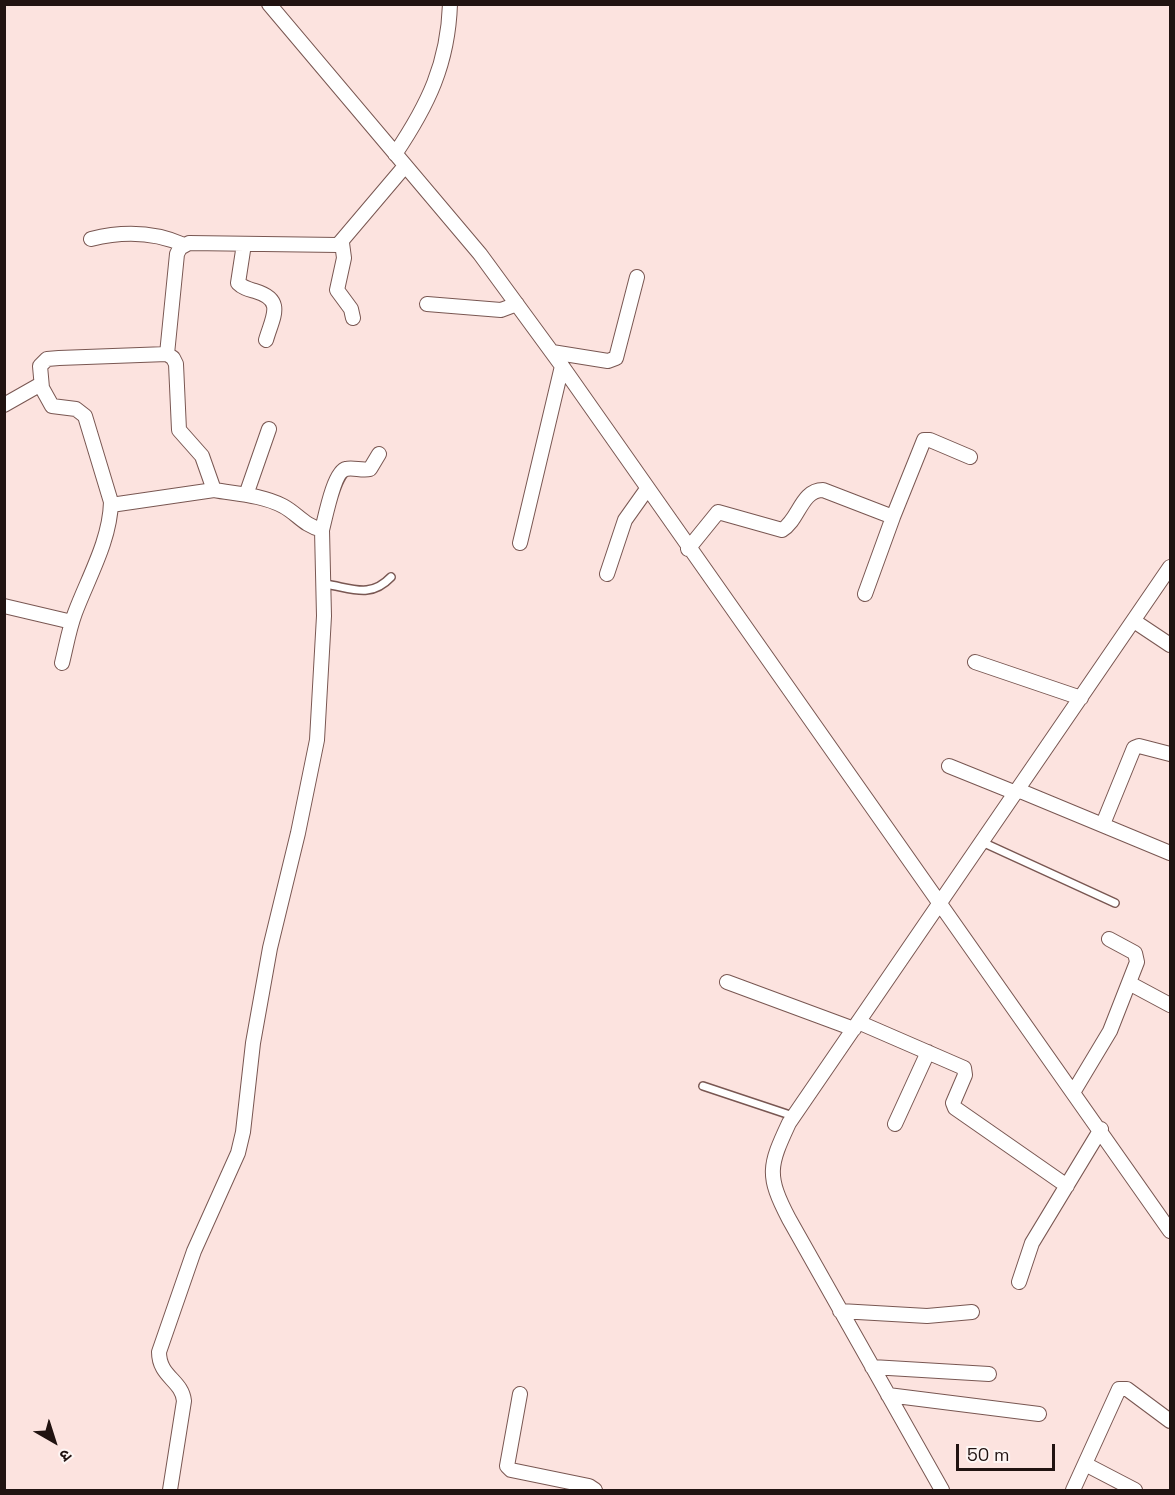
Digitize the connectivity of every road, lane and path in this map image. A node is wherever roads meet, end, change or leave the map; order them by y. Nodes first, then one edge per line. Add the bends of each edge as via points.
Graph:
1 (269, 4) edge
2 (450, 4) edge
3 (395, 154) junction
4 (405, 166) junction
5 (91, 239) dead end
6 (342, 243) junction
7 (244, 244) junction
8 (183, 245) junction
9 (637, 277) dead end
10 (427, 304) dead end
11 (517, 304) junction
12 (354, 318) dead end
13 (266, 340) dead end
14 (552, 352) junction
15 (167, 354) junction
16 (562, 366) junction
17 (41, 384) junction
18 (4, 405) edge
19 (269, 429) dead end
20 (379, 454) dead end
21 (970, 458) dead end
22 (647, 489) junction
23 (214, 490) junction
24 (246, 495) junction
25 (111, 505) junction
26 (893, 516) junction
27 (322, 530) junction
28 (520, 543) dead end
29 (688, 549) junction
30 (1170, 567) edge
31 (608, 574) dead end
32 (391, 577) dead end
33 (325, 584) junction
34 (865, 594) dead end
35 (4, 606) edge
36 (1134, 621) junction
37 (72, 622) junction
38 (1170, 645) edge
39 (975, 662) dead end
40 (62, 663) dead end
41 (1076, 696) junction
42 (1170, 754) edge
43 (950, 766) dead end
44 (1012, 790) junction
45 (1103, 824) junction
46 (982, 842) junction
47 (1170, 853) edge
48 (1115, 903) dead end
49 (940, 904) junction
50 (1108, 939) dead end
51 (726, 982) dead end
52 (1129, 983) junction
53 (1170, 1005) edge
54 (851, 1026) junction
55 (928, 1052) junction
56 (703, 1086) dead end
57 (1074, 1091) junction
58 (789, 1115) junction
59 (895, 1124) dead end
60 (1101, 1130) junction
61 (1067, 1186) junction
62 (1170, 1232) edge
63 (1019, 1282) dead end
64 (840, 1311) junction
65 (972, 1312) dead end
66 (872, 1367) junction
67 (989, 1374) dead end
68 (520, 1394) dead end
69 (888, 1395) junction
70 (1039, 1414) dead end
71 (1170, 1421) edge
72 (1085, 1464) junction
73 (170, 1491) edge
74 (595, 1491) edge
75 (942, 1491) edge
76 (1074, 1491) edge
77 (1135, 1491) edge

1 - 3 street
2 - 3 street via 445,57 414,126
3 - 4 street
4 - 6 street
4 - 11 street
5 - 8 street via 157,234
6 - 7 street via 331,247
6 - 12 street via 344,258 337,290
7 - 8 street
7 - 13 street via 238,283 268,295 273,301
8 - 15 street via 177,254
9 - 14 street via 616,358 608,361
10 - 11 street via 501,310
11 - 14 street
14 - 16 street
15 - 17 street via 47,359 40,366
15 - 23 street via 176,364 179,430 202,456
16 - 22 street
16 - 28 street
17 - 18 street
17 - 25 street via 52,406 76,409 86,416
19 - 24 street
20 - 27 street via 370,469 341,472
21 - 26 street via 924,440
22 - 29 street
22 - 31 street via 622,527
23 - 24 street
23 - 25 street
24 - 27 street via 273,501 305,524
25 - 37 street via 96,564
26 - 29 street via 816,490 782,530 718,512
26 - 34 street
27 - 33 street
29 - 49 street
30 - 36 street
32 - 33 lane via 371,591
33 - 73 street via 317,740 270,948 238,1153 194,1251 159,1352 161,1366 181,1390 184,1401
35 - 37 street
36 - 38 street
36 - 41 street
37 - 40 street
39 - 41 street
41 - 44 street
42 - 45 street via 1134,748
43 - 44 street
44 - 45 street
44 - 46 street
45 - 47 street
46 - 48 lane
46 - 49 street
49 - 54 street
49 - 57 street
50 - 52 street via 1137,955
51 - 54 street
52 - 53 street
52 - 57 street via 1110,1031
54 - 55 street
54 - 58 street
55 - 59 street
55 - 61 street via 966,1070 953,1102 955,1108
56 - 58 lane
57 - 60 street
58 - 64 street via 772,1169 772,1184
60 - 61 street
60 - 62 street
61 - 63 street via 1032,1243
64 - 65 street via 927,1316
64 - 66 street
66 - 67 street
66 - 69 street
68 - 74 street via 509,1468 590,1486
69 - 70 street
69 - 75 street
71 - 72 street via 1121,1388
72 - 76 street
72 - 77 street

